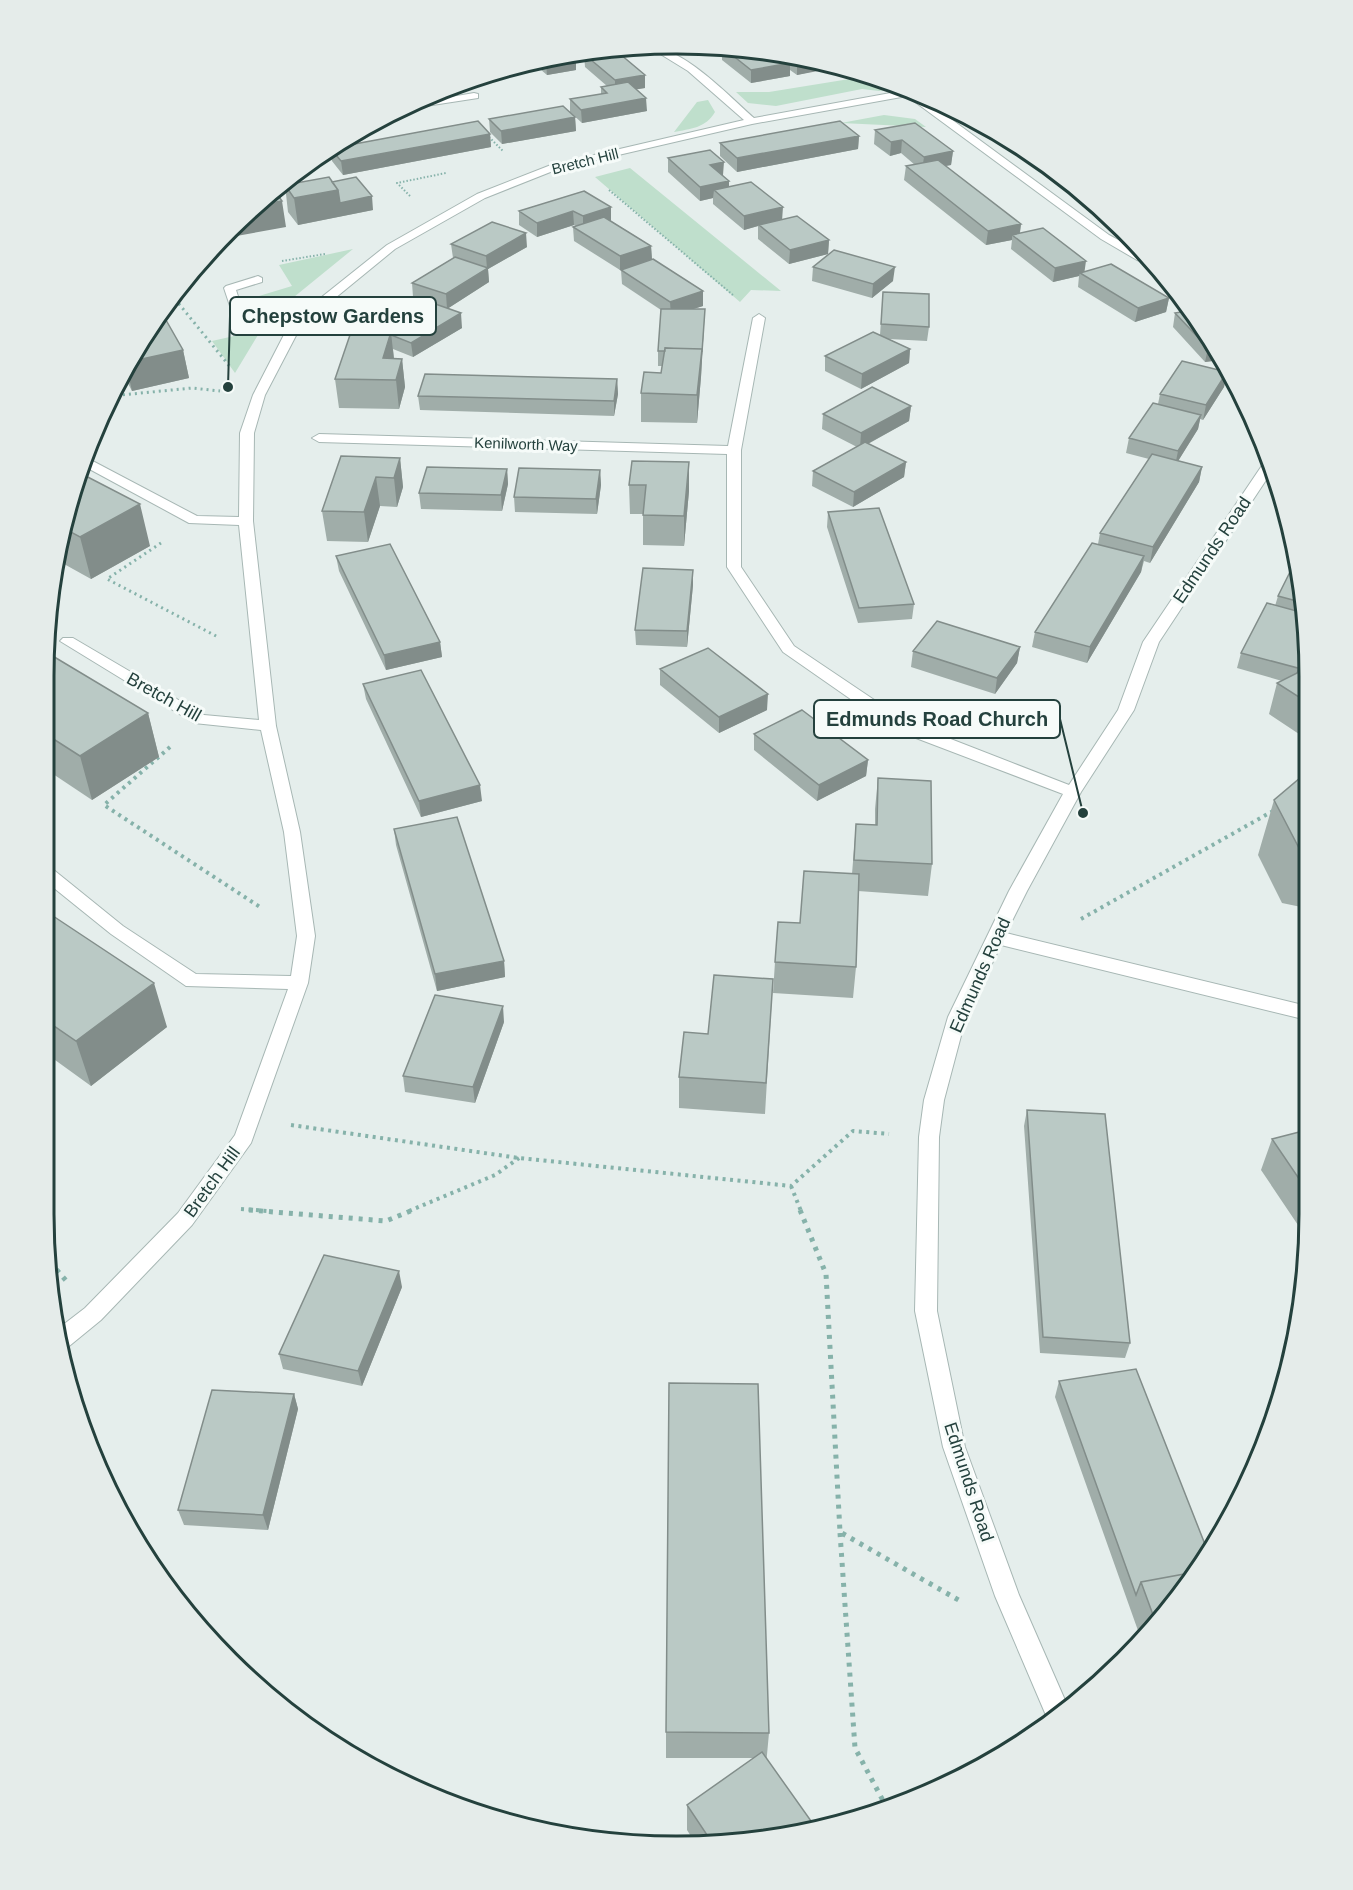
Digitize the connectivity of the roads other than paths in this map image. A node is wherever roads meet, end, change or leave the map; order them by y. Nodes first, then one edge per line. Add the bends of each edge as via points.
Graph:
1 (666, 54) edge
2 (899, 95) edge
3 (474, 96) dead end
4 (434, 103) edge
5 (933, 109) edge
6 (752, 121) junction
7 (1133, 254) edge
8 (258, 280) dead end
9 (759, 318) road end
10 (296, 324) junction
11 (319, 438) dead end
12 (734, 450) junction
13 (91, 465) edge
14 (1265, 472) edge
15 (246, 521) junction
16 (68, 641) dead end
17 (268, 726) junction
18 (1073, 792) junction
19 (54, 879) edge
20 (995, 937) junction
21 (299, 983) junction
22 (1299, 1011) edge
23 (66, 1335) edge
24 (1055, 1707) edge

1 - 6 street via 691,69
2 - 6 street, Bretch Hill
3 - 4 street
5 - 7 street via 1105,237
6 - 10 street, Bretch Hill via 555,167 481,196 391,247
8 - 10 street via 230,288 239,318
9 - 12 street
10 - 15 street, Bretch Hill via 259,395 247,433
11 - 12 street, Kenilworth Way
12 - 18 street via 734,567 788,649 901,726
13 - 15 street via 194,520
14 - 18 street, Edmunds Road via 1151,642 1126,710
15 - 17 street, Bretch Hill
16 - 17 street, Bretch Hill via 200,720
17 - 21 street, Bretch Hill via 292,832 306,936
18 - 20 street, Edmunds Road
19 - 21 street via 117,930 192,981
20 - 22 street
20 - 24 street, Edmunds Road via 957,1017 934,1100 929,1137 926,1311 954,1447 1007,1596
21 - 23 street, Bretch Hill via 244,1138 185,1220 93,1314

